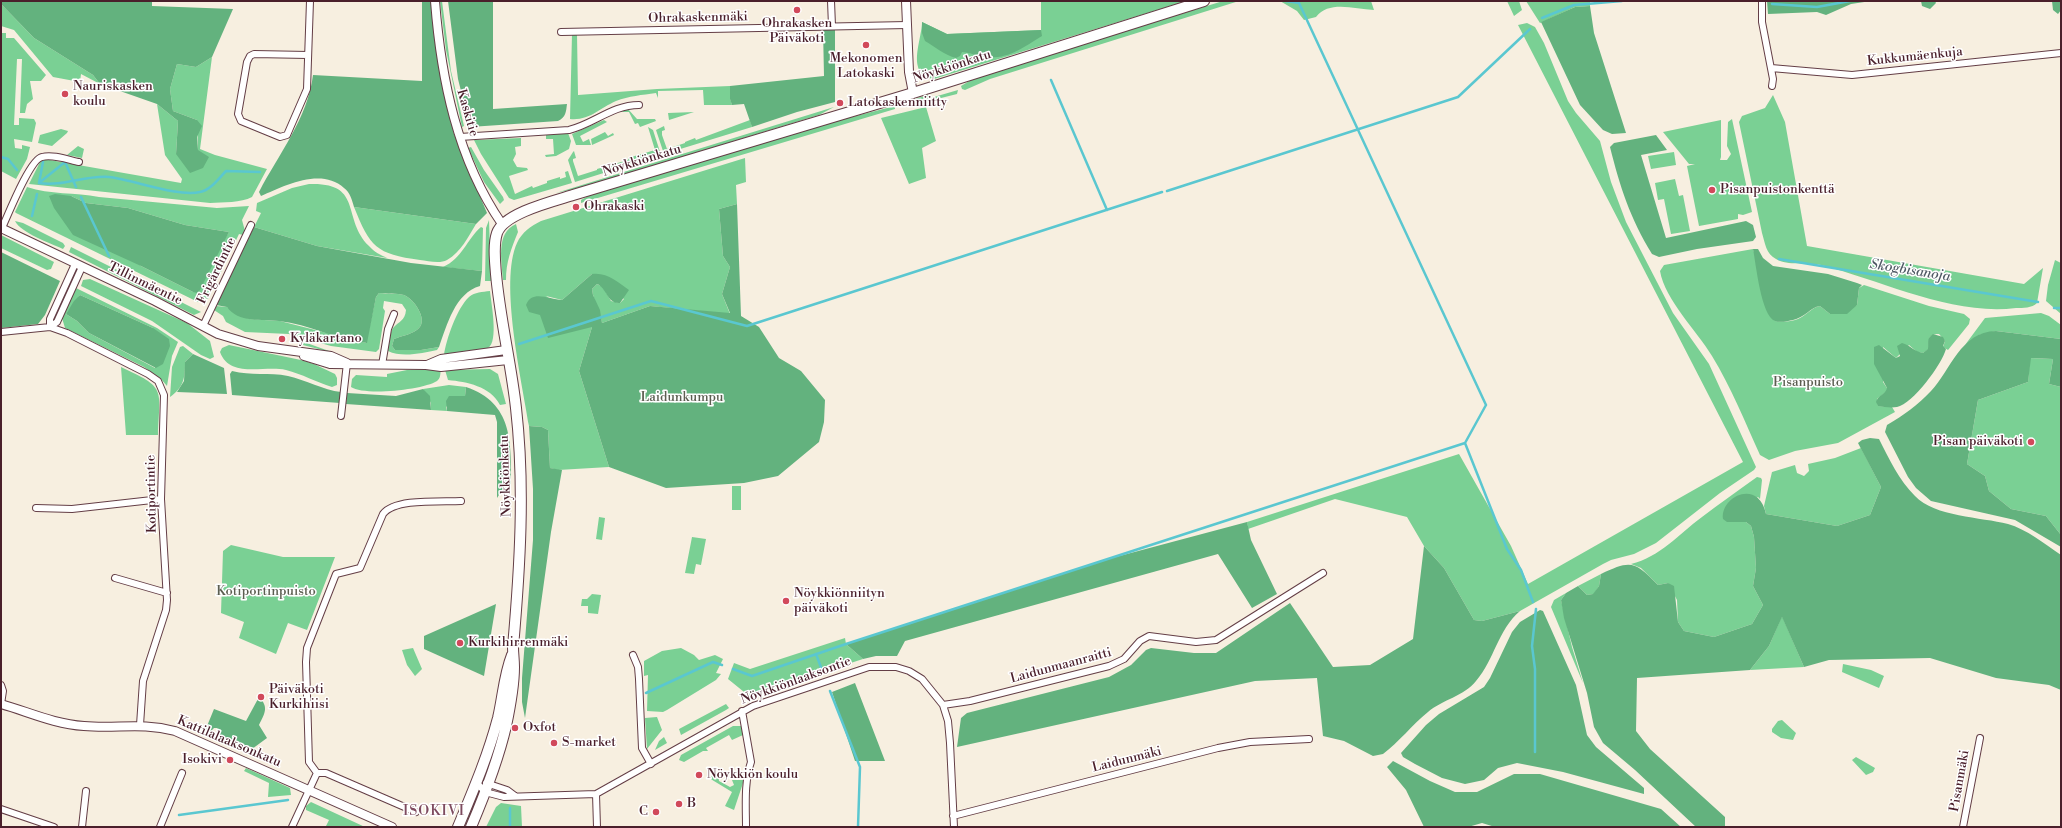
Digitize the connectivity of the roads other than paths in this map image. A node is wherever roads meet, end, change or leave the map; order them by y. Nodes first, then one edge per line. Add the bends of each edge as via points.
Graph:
1 (310, 1) edge
2 (435, 1) edge
3 (831, 1) edge
4 (906, 1) edge
5 (1204, 1) edge
6 (1762, 1) edge
7 (907, 25) junction
8 (832, 26) junction
9 (561, 32) dead end
10 (2061, 53) edge
11 (308, 55) junction
12 (1771, 68) junction
13 (1772, 86) dead end
14 (913, 93) junction
15 (638, 105) dead end
16 (460, 137) junction
17 (79, 162) dead end
18 (502, 224) junction
19 (251, 225) dead end
20 (1, 228) edge
21 (79, 265) junction
22 (394, 314) dead end
23 (203, 326) junction
24 (50, 327) junction
25 (1, 332) edge
26 (507, 355) junction
27 (347, 363) junction
28 (382, 365) junction
29 (341, 416) dead end
30 (161, 499) junction
31 (461, 501) dead end
32 (36, 508) dead end
33 (1323, 573) dead end
34 (115, 578) dead end
35 (167, 593) junction
36 (513, 651) junction
37 (633, 655) dead end
38 (1, 685) edge
39 (1, 704) edge
40 (943, 704) junction
41 (742, 711) junction
42 (140, 725) junction
43 (1980, 738) dead end
44 (1309, 739) dead end
45 (651, 764) junction
46 (317, 772) junction
47 (182, 773) dead end
48 (477, 783) junction
49 (487, 787) junction
50 (309, 789) junction
51 (86, 791) dead end
52 (596, 794) junction
53 (515, 796) junction
54 (1, 809) edge
55 (416, 812) dead end
56 (953, 816) junction
57 (54, 827) edge
58 (82, 827) edge
59 (160, 827) edge
60 (292, 827) edge
61 (392, 827) edge
62 (458, 827) edge
63 (471, 827) edge
64 (597, 827) edge
65 (746, 827) edge
66 (954, 827) edge
67 (1963, 827) edge

1 - 11 street
2 - 16 street, Kaskitie via 446,83
3 - 8 street
4 - 7 street
5 - 14 main road, Nöykkiönkatu
6 - 12 street via 1762,22
7 - 8 street, Ohrakaskenmäki
7 - 14 street via 909,72
8 - 9 street, Ohrakaskenmäki
10 - 12 street, Kukkumäenkuja via 1852,75
11 - 11 street via 306,89 287,135 280,137 241,121 238,114 250,56
12 - 13 street
14 - 18 main road, Nöykkiönkatu via 573,195 530,210
15 - 16 street via 617,108 586,126 569,130
16 - 18 street, Kaskitie via 472,169
17 - 20 street via 44,156 37,159
18 - 26 main road, Nöykkiönkatu via 495,243 495,265
19 - 23 street, Frigårdintie
20 - 21 street, Tillinmäentie
21 - 23 street, Tillinmäentie
21 - 24 street via 50,319
22 - 28 street
23 - 27 street, Tillinmäentie via 237,341 331,356
24 - 25 street
24 - 30 street, Kotiportintie via 99,349 158,381 164,394
26 - 28 street, Tillinmäentie via 441,367
26 - 36 main road, Nöykkiönkatu via 516,406 522,489
27 - 28 street, Tillinmäentie
27 - 29 street
30 - 32 street via 72,509
30 - 35 street, Kotiportintie
31 - 46 street via 394,505 388,508 360,568 336,574 307,655 309,762
33 - 40 street, Laidunmaanraitti via 1216,640 1196,642 1149,636 1140,641 1124,659 1109,666 970,701
34 - 35 street
35 - 42 street, Kotiportintie via 166,610 143,681
36 - 48 main road, Nöykkiönkatu via 506,669 497,721
36 - 49 main road, Nöykkiönkatu via 514,668 506,726
37 - 45 street via 638,667 642,747
38 - 39 street
39 - 42 street, Kattilalaaksonkatu via 60,724 106,727
40 - 41 street, Nöykkiönlaaksontie via 922,679 909,671 869,667
40 - 56 street, Nöykkiönlaaksontie via 950,743
41 - 45 street, Nöykkiönlaaksontie
41 - 65 street via 751,762 748,770
42 - 50 street, Kattilalaaksonkatu via 175,731
43 - 67 street, Pisanmäki
44 - 56 street, Laidunmäki via 1250,742 1218,748
45 - 52 street, Nöykkiönlaaksontie
46 - 50 street
46 - 55 street via 326,773
47 - 59 street
48 - 49 street, Nöykkiönlaaksontie
48 - 62 main road, Nöykkiönkatu
49 - 53 street, Nöykkiönlaaksontie via 508,790
49 - 53 street, Nöykkiönlaaksontie via 504,797
49 - 63 main road, Nöykkiönkatu
50 - 60 street
50 - 61 street, Kattilalaaksonkatu
51 - 58 street
52 - 53 street, Nöykkiönlaaksontie
52 - 64 street
54 - 57 street
56 - 66 street, Nöykkiönlaaksontie

